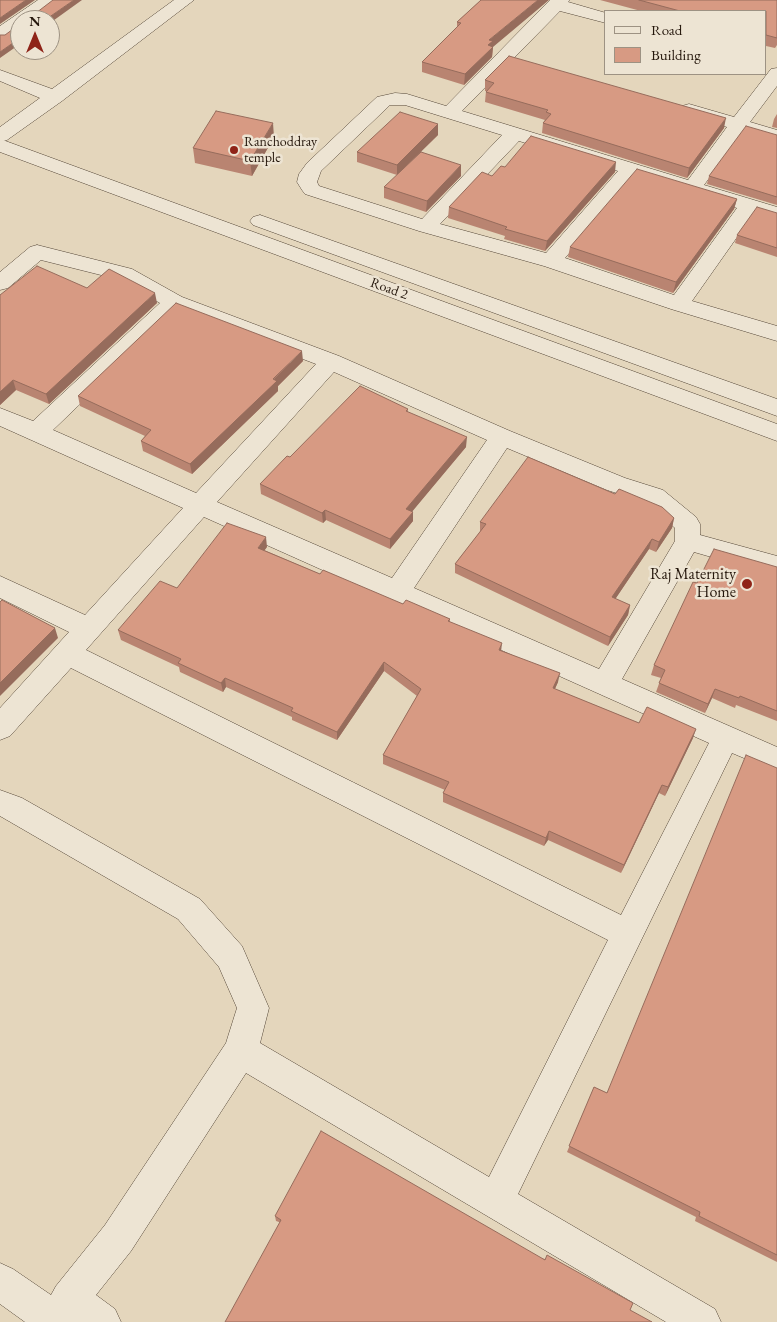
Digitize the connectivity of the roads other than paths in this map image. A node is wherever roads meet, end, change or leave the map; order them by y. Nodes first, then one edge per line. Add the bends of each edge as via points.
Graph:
1 (49, 0) edge
2 (558, 2) edge
3 (174, 3) edge
4 (604, 17) edge
5 (0, 34) edge
6 (505, 56) junction
7 (524, 62) edge
8 (777, 73) edge
9 (0, 74) edge
10 (55, 97) junction
11 (673, 106) edge
12 (449, 113) junction
13 (739, 125) junction
14 (515, 133) junction
15 (2, 135) edge
16 (777, 136) edge
17 (631, 169) junction
18 (692, 188) junction
19 (749, 206) junction
20 (777, 214) edge
21 (426, 227) junction
22 (551, 261) junction
23 (0, 283) edge
24 (174, 302) junction
25 (679, 304) junction
26 (777, 334) edge
27 (331, 361) junction
28 (777, 408) edge
29 (1, 418) edge
30 (36, 432) junction
31 (777, 433) edge
32 (502, 437) junction
33 (200, 505) junction
34 (688, 540) junction
35 (777, 566) edge
36 (0, 586) edge
37 (397, 592) junction
38 (88, 629) junction
39 (67, 653) junction
40 (605, 684) junction
41 (0, 728) edge
42 (726, 737) junction
43 (777, 760) edge
44 (4, 810) edge
45 (628, 934) junction
46 (241, 1051) junction
47 (496, 1200) junction
48 (0, 1282) edge
49 (62, 1314) edge
50 (102, 1322) edge
51 (702, 1322) edge

1 - 5 street
2 - 4 street
2 - 6 street
3 - 10 street
6 - 7 street
6 - 12 street
8 - 13 street
9 - 10 street
10 - 15 street
11 - 13 street
12 - 14 street
12 - 21 street via 408,100 384,101 314,167 307,182 312,190
13 - 16 street
13 - 18 street
14 - 17 street
14 - 21 street
15 - 28 street, Road 2
15 - 31 street, Road 2
17 - 18 street
17 - 22 street
18 - 19 street
19 - 20 street
19 - 25 street
21 - 22 street
22 - 25 street
23 - 24 street via 37,252 124,274
24 - 27 street
24 - 30 street
25 - 26 street
27 - 32 street
27 - 33 street
29 - 30 street
30 - 33 street
32 - 34 street via 616,484 654,496 687,524
32 - 37 street
33 - 37 street
33 - 38 street
34 - 35 street
34 - 40 street
36 - 38 street
37 - 40 street
38 - 39 street
39 - 41 street
39 - 45 street
40 - 42 street
42 - 43 street
42 - 45 street
44 - 46 street via 190,909 231,957 253,1008
45 - 47 street
46 - 47 street
46 - 49 street via 118,1238
47 - 51 street
48 - 49 street
49 - 50 street

